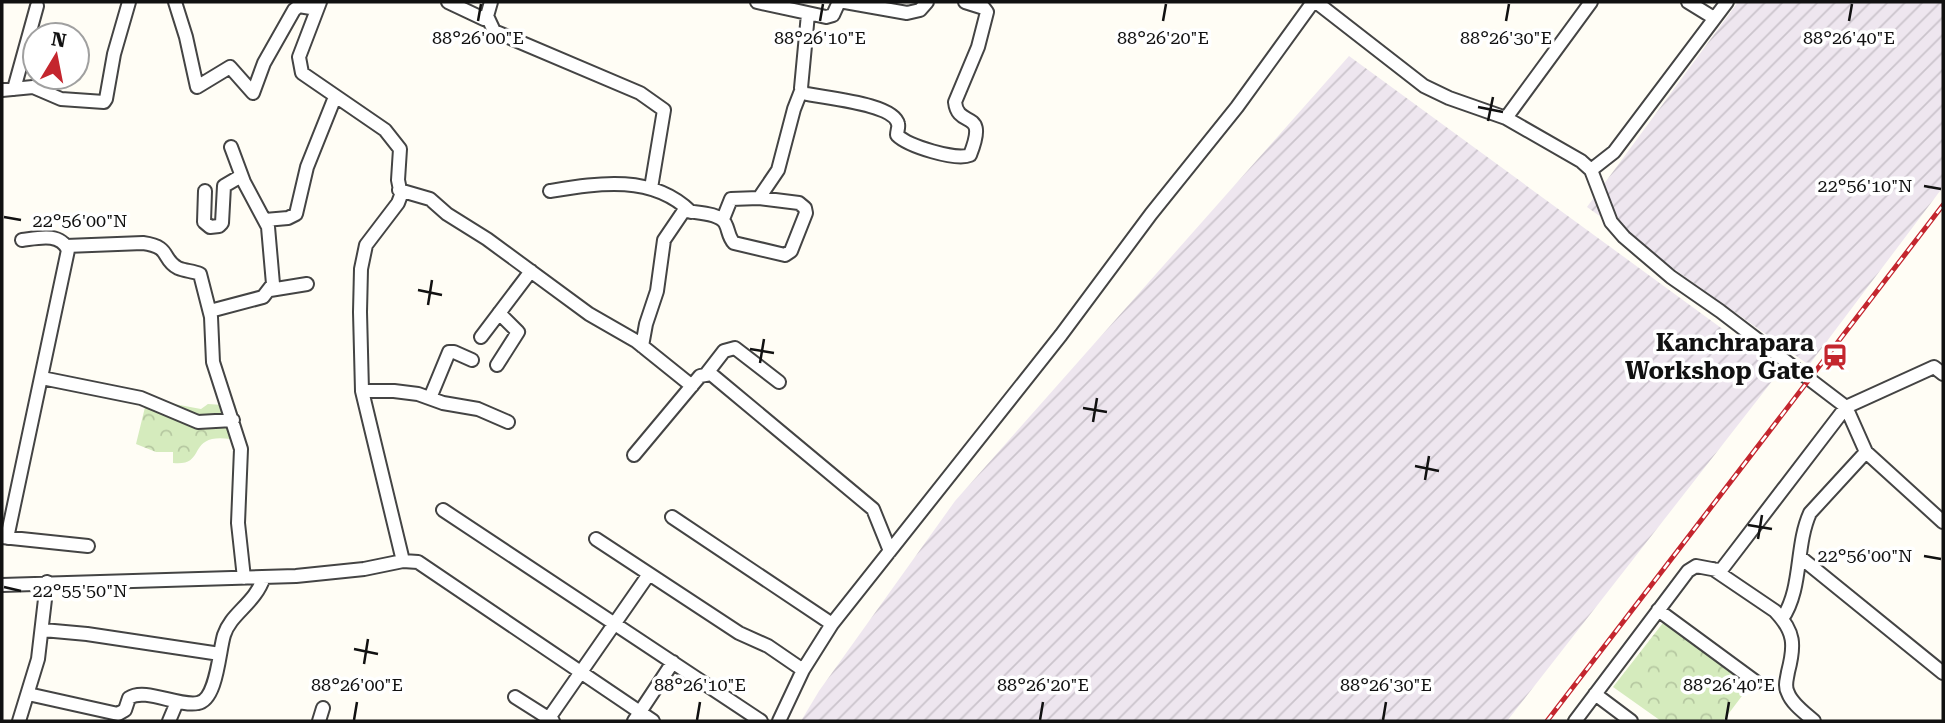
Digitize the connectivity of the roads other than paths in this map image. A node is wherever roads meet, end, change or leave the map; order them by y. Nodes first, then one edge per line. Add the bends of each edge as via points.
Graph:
1 (130, 2) edge
2 (175, 2) edge
3 (448, 2) edge
4 (491, 2) edge
5 (757, 2) edge
6 (844, 2) edge
7 (927, 2) edge
8 (965, 2) edge
9 (1314, 2) edge
10 (1591, 2) edge
11 (1688, 2) edge
12 (1727, 2) edge
13 (771, 4) edge
14 (37, 6) dead end
15 (318, 6) edge
16 (808, 14) junction
17 (487, 16) junction
18 (1714, 18) junction
19 (8, 89) edge
20 (801, 91) junction
21 (335, 97) junction
22 (1506, 118) junction
23 (231, 147) dead end
24 (1591, 170) junction
25 (241, 176) junction
26 (651, 188) junction
27 (400, 190) junction
28 (205, 191) dead end
29 (550, 191) dead end
30 (759, 198) junction
31 (691, 212) junction
32 (723, 219) junction
33 (265, 220) junction
34 (22, 240) dead end
35 (66, 246) junction
36 (531, 271) junction
37 (307, 284) dead end
38 (270, 290) junction
39 (210, 311) junction
40 (499, 313) junction
41 (481, 337) dead end
42 (642, 346) junction
43 (472, 360) dead end
44 (497, 365) dead end
45 (1940, 368) edge
46 (707, 373) junction
47 (42, 378) junction
48 (779, 382) dead end
49 (692, 386) junction
50 (362, 391) junction
51 (430, 398) junction
52 (1846, 407) junction
53 (233, 421) junction
54 (508, 422) dead end
55 (1866, 452) junction
56 (634, 455) dead end
57 (443, 510) dead end
58 (672, 517) dead end
59 (1943, 522) edge
60 (4, 537) edge
61 (596, 539) dead end
62 (88, 546) dead end
63 (890, 551) junction
64 (1800, 557) junction
65 (403, 561) junction
66 (1712, 569) junction
67 (649, 574) junction
68 (264, 577) junction
69 (244, 578) junction
70 (47, 582) junction
71 (2, 584) edge
72 (1658, 610) junction
73 (1782, 619) junction
74 (615, 624) junction
75 (832, 624) junction
76 (43, 630) junction
77 (220, 654) junction
78 (673, 662) junction
79 (803, 670) junction
80 (582, 673) junction
81 (1943, 673) edge
82 (1756, 682) dead end
83 (28, 694) junction
84 (1595, 694) junction
85 (515, 697) dead end
86 (177, 702) junction
87 (323, 708) dead end
88 (103, 716) edge
89 (637, 717) edge
90 (551, 720) edge
91 (19, 721) edge
92 (169, 721) edge
93 (319, 721) edge
94 (653, 721) edge
95 (761, 721) edge
96 (779, 721) edge
97 (1575, 721) edge
98 (1631, 721) edge
99 (1814, 721) edge

1 - 19 street via 104,103 61,99 33,88
2 - 15 street via 197,87 230,67 253,93 294,10
3 - 17 street via 482,19
4 - 17 street
5 - 13 street
6 - 7 street via 907,13 920,10
6 - 16 street via 830,16
8 - 20 street via 987,12 955,102 977,128 968,156 961,158 902,140 895,119 872,106
9 - 22 street via 1424,86
9 - 63 street
10 - 22 street
11 - 18 street
12 - 18 street
13 - 16 street
14 - 19 street
15 - 21 street via 299,69
16 - 20 street
17 - 26 street via 494,31 640,93 664,110
18 - 24 street via 1614,152
20 - 30 street via 778,170
21 - 27 street via 385,130 396,143
21 - 33 street via 307,167 296,214
22 - 24 street
23 - 25 street
24 - 52 street via 1611,222 1624,237
25 - 28 street via 224,186 219,226 204,222
25 - 33 street
26 - 29 street via 604,183
26 - 31 street
27 - 36 street via 430,199
27 - 50 street via 398,202 371,237 363,257
30 - 32 street via 731,199
30 - 32 street via 799,203 805,208 788,253 732,242
31 - 32 street
31 - 42 street via 679,216 664,240 657,291
33 - 38 street via 270,237
34 - 35 street via 55,238
35 - 39 street via 143,243 160,247 180,268 200,274
35 - 47 street
36 - 40 street
36 - 42 street
37 - 38 street
38 - 39 street via 263,297
39 - 53 street via 213,362
40 - 41 street
40 - 44 street via 518,332
42 - 49 street
43 - 51 street via 449,352
45 - 52 street
46 - 48 street via 724,351 735,348
46 - 49 street
46 - 63 street via 873,509
47 - 53 street via 136,397 198,422
47 - 60 street
49 - 56 street
50 - 51 street via 402,391
50 - 65 street
51 - 54 street via 478,409
52 - 55 street
52 - 66 street via 1722,569
53 - 69 street via 242,455 238,523
55 - 59 street
55 - 64 street via 1814,507
57 - 74 street
58 - 75 street
60 - 62 street
61 - 67 street
63 - 75 street
64 - 73 street via 1791,604
64 - 81 street
65 - 68 street
65 - 80 street via 425,566
66 - 72 street via 1691,567
66 - 73 street
67 - 74 street
67 - 79 street
68 - 69 street
68 - 77 street via 252,601 229,624
69 - 70 street
70 - 71 street
70 - 76 street
72 - 82 street
72 - 84 street
73 - 99 street via 1794,646 1787,691
74 - 78 street
74 - 80 street
75 - 79 street
76 - 77 street
76 - 83 street
77 - 86 street via 209,695 197,704
78 - 89 street
78 - 95 street
79 - 96 street
80 - 89 street
80 - 90 street
83 - 88 street
83 - 91 street
84 - 97 street
84 - 98 street
85 - 90 street
86 - 88 street via 136,694 122,713
86 - 92 street
87 - 93 street
89 - 94 street

